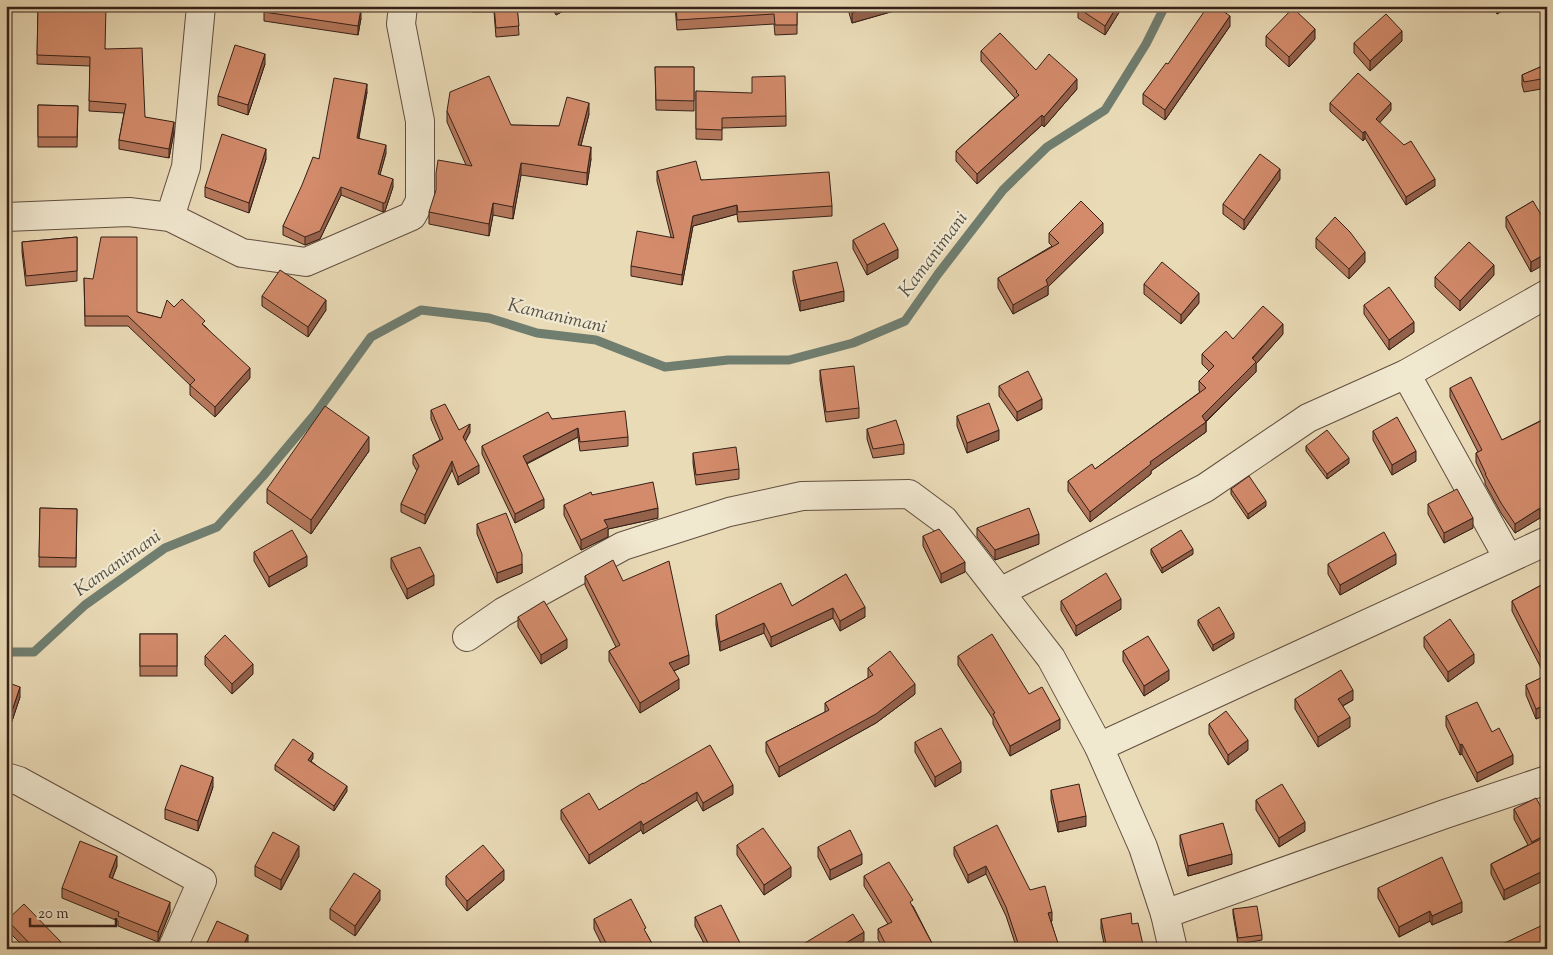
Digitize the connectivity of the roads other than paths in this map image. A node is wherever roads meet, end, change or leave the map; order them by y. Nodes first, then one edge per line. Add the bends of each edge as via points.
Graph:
1 (201, 6) edge
2 (403, 6) edge
3 (6, 216) edge
4 (170, 217) junction
5 (1547, 294) edge
6 (1406, 374) junction
7 (1547, 541) edge
8 (1508, 558) junction
9 (1000, 592) junction
10 (467, 637) dead end
11 (1099, 747) junction
12 (6, 777) edge
13 (1547, 780) edge
14 (1165, 914) junction
15 (172, 949) edge
16 (1173, 949) edge

1 - 4 street via 186,167
2 - 4 street via 401,24 420,121 420,201 412,216 306,262 242,253
3 - 4 street via 129,212
5 - 6 street
6 - 8 street
6 - 9 street via 1308,418 1205,488
7 - 8 street
8 - 11 street
9 - 10 street via 944,520 909,494 802,496 729,512 623,546 502,612
9 - 11 street via 1051,658
11 - 14 street via 1143,847
12 - 15 street via 202,881
13 - 14 street
14 - 16 street

